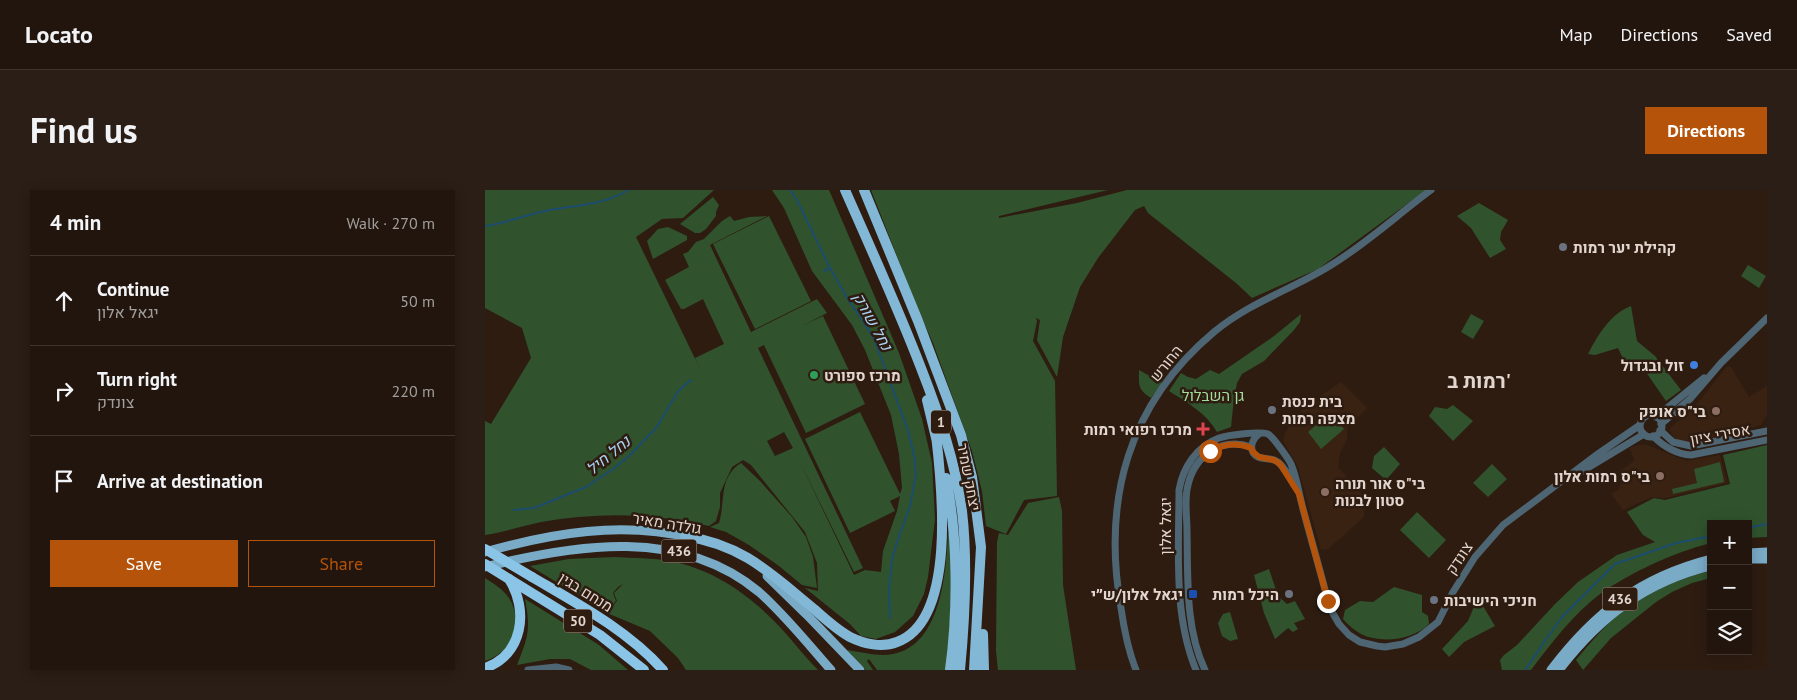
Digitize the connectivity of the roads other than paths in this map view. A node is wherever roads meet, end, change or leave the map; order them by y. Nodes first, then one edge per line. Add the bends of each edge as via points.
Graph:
1 (845, 190) edge
2 (864, 190) edge
3 (1431, 190) edge
4 (893, 300) junction
5 (1767, 318) edge
6 (1721, 363) junction
7 (1669, 416) junction
8 (1656, 417) junction
9 (1641, 424) junction
10 (1661, 427) junction
11 (1767, 432) edge
12 (1259, 434) junction
13 (1644, 434) junction
14 (936, 435) junction
15 (1653, 436) junction
16 (1767, 440) edge
17 (1673, 442) junction
18 (1275, 443) junction
19 (1251, 448) junction
20 (1267, 457) junction
21 (1546, 493) junction
22 (1299, 494) junction
23 (685, 536) junction
24 (981, 547) junction
25 (485, 550) edge
26 (1767, 552) edge
27 (1752, 553) edge
28 (1752, 559) edge
29 (1767, 559) edge
30 (1707, 560) edge
31 (485, 566) edge
32 (1707, 567) edge
33 (509, 579) junction
34 (485, 668) edge
35 (528, 670) edge
36 (569, 670) edge
37 (644, 670) edge
38 (663, 670) edge
39 (831, 670) edge
40 (860, 670) edge
41 (950, 670) edge
42 (959, 670) edge
43 (974, 670) edge
44 (984, 670) edge
45 (1136, 670) edge
46 (1196, 670) edge
47 (1205, 670) edge
48 (1551, 670) edge
49 (1559, 670) edge

1 - 4 highway, יצחק שמיר / 1
2 - 24 highway, יצחק שמיר / 1 via 961,435 972,476
3 - 45 street, החורש via 1344,257 1228,321 1170,376 1133,441 1117,502 1115,561 1119,598
4 - 14 highway
4 - 42 highway, יצחק שמיר / 1 via 941,420 957,483 965,554
5 - 6 street
6 - 7 street via 1690,399
6 - 8 street
7 - 10 street
7 - 17 street via 1665,430
8 - 9 street via 1645,417
8 - 10 street
9 - 13 street
9 - 21 street, צונדק
10 - 15 street
10 - 17 street, אסירי ציון
11 - 17 street, אסירי ציון via 1691,446
12 - 18 street via 1270,435
12 - 19 street
12 - 46 street, יגאל אלון via 1227,436 1206,444 1191,461 1180,482 1181,608
13 - 15 street
13 - 21 street, צונדק
14 - 23 highway via 942,514 941,557 933,599 923,620 916,631 900,642 872,645 849,636 745,555 716,542
14 - 41 highway via 951,506 954,639
15 - 16 street, אסירי ציון via 1669,449 1691,455
18 - 20 street via 1275,450
18 - 22 street, צונדק via 1291,465
19 - 20 street via 1256,455
19 - 47 street, יגאל אלון via 1234,443 1210,451 1197,465 1188,484 1189,607 1197,649
20 - 22 street, צונדק via 1284,468
21 - 22 street, צונדק via 1510,519 1475,556 1433,627 1411,641 1385,647 1354,638 1335,618
23 - 25 main road, גולדה מאיר / 436 via 602,530
23 - 40 main road, גולדה מאיר / 436 via 710,544 755,567
24 - 43 highway, יצחק שמיר / 1
24 - 44 highway
25 - 38 highway, מנחם בגין / 50, bridge via 601,618
26 - 27 main road
28 - 29 main road
30 - 48 main road, 436 via 1666,573 1617,601 1593,621
31 - 33 highway, מנחם בגין / 50, bridge
31 - 39 main road, גולדה מאיר / 436 via 538,555 605,547 650,547 697,556 733,573 759,592
32 - 49 main road, 436 via 1664,582 1627,602 1598,626
33 - 34 highway via 519,602 518,635 507,654
33 - 37 highway, מנחם בגין / 50 via 600,635
35 - 36 street via 556,667

